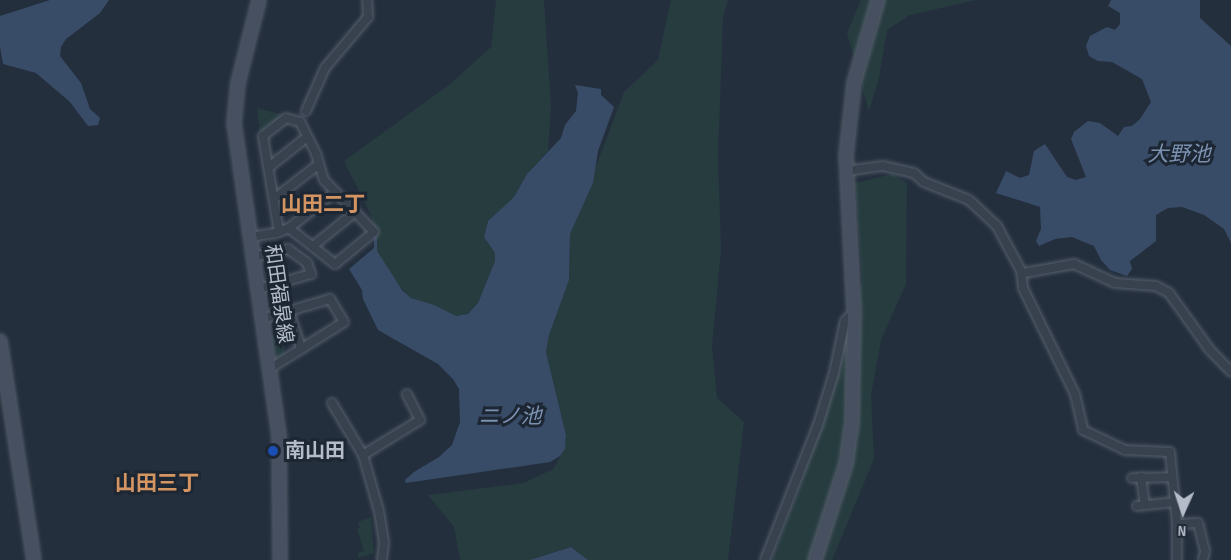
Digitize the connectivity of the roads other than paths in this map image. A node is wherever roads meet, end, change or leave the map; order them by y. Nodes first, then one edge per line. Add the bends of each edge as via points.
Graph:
1 (259, 0) edge
2 (368, 0) edge
3 (878, 0) edge
4 (306, 111) dead end
5 (307, 137) junction
6 (319, 164) junction
7 (269, 167) junction
8 (846, 171) junction
9 (335, 192) junction
10 (274, 199) junction
11 (355, 213) junction
12 (289, 228) junction
13 (279, 232) junction
14 (250, 237) junction
15 (313, 246) junction
16 (253, 257) junction
17 (1021, 271) junction
18 (258, 289) junction
19 (289, 311) junction
20 (854, 312) junction
21 (262, 319) junction
22 (0, 341) edge
23 (301, 349) junction
24 (269, 369) junction
25 (1231, 372) edge
26 (407, 394) dead end
27 (332, 403) dead end
28 (363, 455) junction
29 (1171, 477) junction
30 (1174, 502) junction
31 (1177, 524) junction
32 (34, 560) edge
33 (280, 560) edge
34 (382, 560) edge
35 (765, 560) edge
36 (815, 560) edge
37 (1177, 560) edge
38 (1203, 560) edge

1 - 14 main road, 和田福泉線 via 238,83 234,123
2 - 4 street via 368,17 325,68
3 - 8 main road via 854,83
5 - 6 street
5 - 7 street
5 - 7 street via 300,122 286,118 263,136
6 - 9 street via 324,180
6 - 10 street
7 - 10 street
8 - 17 street via 883,166 914,173 924,182 969,200 997,226
8 - 20 main road
9 - 11 street
9 - 12 street
10 - 13 street
11 - 15 street
11 - 15 street via 374,232 335,264
12 - 13 street
12 - 15 street
13 - 14 street
14 - 16 main road, 和田福泉線
16 - 18 main road, 和田福泉線
16 - 18 street via 288,249 307,263 311,274
17 - 25 street via 1074,264 1114,283 1156,285 1169,293
17 - 29 street via 1023,288 1075,394 1083,430 1125,450 1170,452
18 - 21 main road, 和田福泉線
19 - 21 street
19 - 23 street
19 - 23 street via 330,299 344,322
20 - 35 street via 845,321 818,425
20 - 36 main road via 852,423 846,464
21 - 24 main road, 和田福泉線
22 - 32 main road
23 - 24 street
24 - 33 main road, 和田福泉線 via 279,437
26 - 28 street via 420,420
27 - 28 street
28 - 34 street via 379,511 384,543
29 - 30 street
29 - 30 street via 1136,478 1141,506
30 - 31 street
31 - 37 street
31 - 38 street via 1197,523 1205,551

